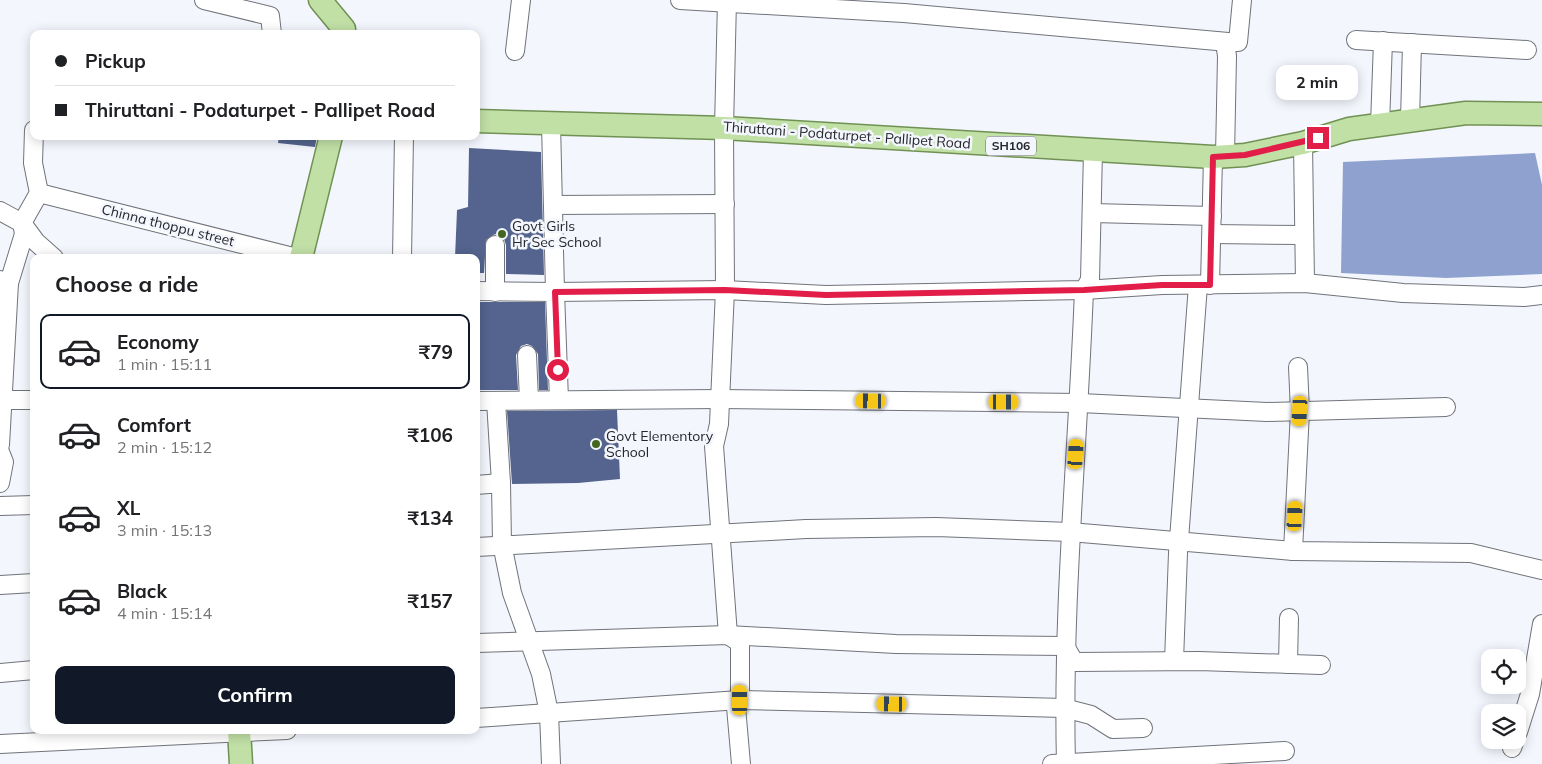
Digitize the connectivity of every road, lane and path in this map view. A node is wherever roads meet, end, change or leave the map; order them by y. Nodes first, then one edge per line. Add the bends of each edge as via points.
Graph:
1 (204, 0) edge
2 (320, 0) edge
3 (521, 0) edge
4 (680, 0) edge
5 (1242, 0) edge
6 (727, 1) edge
7 (272, 30) edge
8 (344, 30) edge
9 (1356, 40) dead end
10 (1225, 42) junction
11 (1383, 42) junction
12 (1412, 43) junction
13 (1526, 50) dead end
14 (514, 51) dead end
15 (1542, 114) edge
16 (1410, 120) junction
17 (480, 121) edge
18 (550, 123) junction
19 (1380, 125) junction
20 (724, 128) junction
21 (33, 140) edge
22 (330, 140) edge
23 (404, 140) edge
24 (1303, 143) junction
25 (1093, 151) junction
26 (1219, 156) junction
27 (39, 193) junction
28 (724, 204) junction
29 (553, 205) junction
30 (0, 210) edge
31 (1092, 213) junction
32 (1212, 216) junction
33 (22, 224) junction
34 (1212, 234) junction
35 (1303, 235) junction
36 (495, 245) dead end
37 (50, 254) edge
38 (283, 254) edge
39 (300, 254) edge
40 (402, 254) edge
41 (5, 282) edge
42 (1305, 283) junction
43 (1204, 285) junction
44 (725, 290) junction
45 (1084, 290) junction
46 (480, 291) edge
47 (495, 292) junction
48 (555, 292) junction
49 (1542, 296) edge
50 (527, 355) dead end
51 (1298, 367) dead end
52 (720, 399) junction
53 (1, 400) edge
54 (30, 400) edge
55 (496, 400) junction
56 (529, 400) junction
57 (559, 400) junction
58 (480, 401) edge
59 (1080, 403) junction
60 (1446, 406) dead end
61 (1190, 408) junction
62 (1300, 411) junction
63 (0, 445) edge
64 (0, 452) edge
65 (0, 483) edge
66 (500, 483) junction
67 (480, 485) edge
68 (30, 505) edge
69 (0, 506) edge
70 (1070, 532) junction
71 (722, 535) junction
72 (1179, 543) junction
73 (502, 544) junction
74 (480, 547) edge
75 (1293, 551) junction
76 (1542, 570) edge
77 (30, 583) edge
78 (0, 586) edge
79 (1290, 618) dead end
80 (1542, 624) edge
81 (728, 635) junction
82 (531, 640) junction
83 (480, 643) edge
84 (1065, 646) junction
85 (1174, 662) junction
86 (1288, 664) junction
87 (1321, 665) dead end
88 (30, 670) edge
89 (0, 673) edge
90 (740, 700) junction
91 (1526, 707) edge
92 (1064, 708) junction
93 (549, 713) junction
94 (480, 718) edge
95 (1143, 728) dead end
96 (184, 734) edge
97 (239, 734) edge
98 (0, 744) edge
99 (1285, 751) dead end
100 (241, 764) edge
101 (551, 764) edge
102 (741, 764) edge
103 (1061, 764) edge

1 - 7 street via 270,16
2 - 8 main road
3 - 14 street
4 - 6 street
5 - 10 street via 1238,42
6 - 10 street via 904,13
6 - 20 street
9 - 11 street
10 - 26 street via 1228,56
11 - 12 street
11 - 19 street
12 - 13 street
12 - 16 street
15 - 16 main road, Thiruttani - Podaturpet - Pallipet Road / SH106 via 1466,113
16 - 19 main road, Thiruttani - Podaturpet - Pallipet Road / SH106
17 - 18 main road, Thiruttani - Podaturpet - Pallipet Road / SH106
18 - 20 main road, Thiruttani - Podaturpet - Pallipet Road / SH106
18 - 29 street
19 - 24 main road, Thiruttani - Podaturpet - Pallipet Road / SH106 via 1350,129
20 - 25 main road, Thiruttani - Podaturpet - Pallipet Road / SH106
20 - 28 street
21 - 27 street via 32,163
22 - 39 main road
23 - 40 street
24 - 26 main road, Thiruttani - Podaturpet - Pallipet Road / SH106 via 1245,155
24 - 35 street
25 - 26 main road, Thiruttani - Podaturpet - Pallipet Road / SH106
25 - 31 street
26 - 32 street
27 - 33 street
27 - 38 street, Chinna thoppu street
28 - 29 street
28 - 44 street
29 - 48 street
30 - 33 street
31 - 32 street
31 - 45 street via 1090,280
32 - 34 street
33 - 37 street
33 - 41 street via 24,234
34 - 35 street
34 - 43 street
35 - 42 street
36 - 47 street
41 - 53 street
42 - 43 street
42 - 49 street via 1402,293
43 - 45 street
43 - 61 street
44 - 45 street via 826,295
44 - 48 street
44 - 52 street
45 - 59 street
46 - 47 street
47 - 48 street
48 - 57 street
50 - 56 street
51 - 62 street
52 - 57 street
52 - 59 street
52 - 71 street via 720,424 714,446
53 - 54 street
53 - 63 street
55 - 56 street
55 - 58 street
55 - 66 street
56 - 57 street
59 - 61 street
59 - 70 street
60 - 62 street
61 - 62 street
61 - 72 street
62 - 75 street
64 - 65 street via 4,462
66 - 67 street
66 - 73 street
68 - 69 street
70 - 71 street via 936,527 806,529
70 - 72 street
70 - 84 street
71 - 73 street
71 - 81 street
72 - 75 street
72 - 85 street
73 - 74 street
73 - 82 street via 512,592
75 - 76 street via 1472,553
77 - 78 street
79 - 86 street
80 - 91 street
81 - 82 street
81 - 84 street via 896,644
81 - 90 street via 740,643
82 - 83 street
82 - 93 street
84 - 85 street via 1074,662
84 - 92 street
85 - 86 street
86 - 87 street
88 - 89 street
90 - 92 street
90 - 93 street
90 - 102 street via 736,707
92 - 95 street via 1092,715 1113,729
92 - 103 street
93 - 94 street
93 - 101 street
96 - 98 street
97 - 100 main road
99 - 103 street

